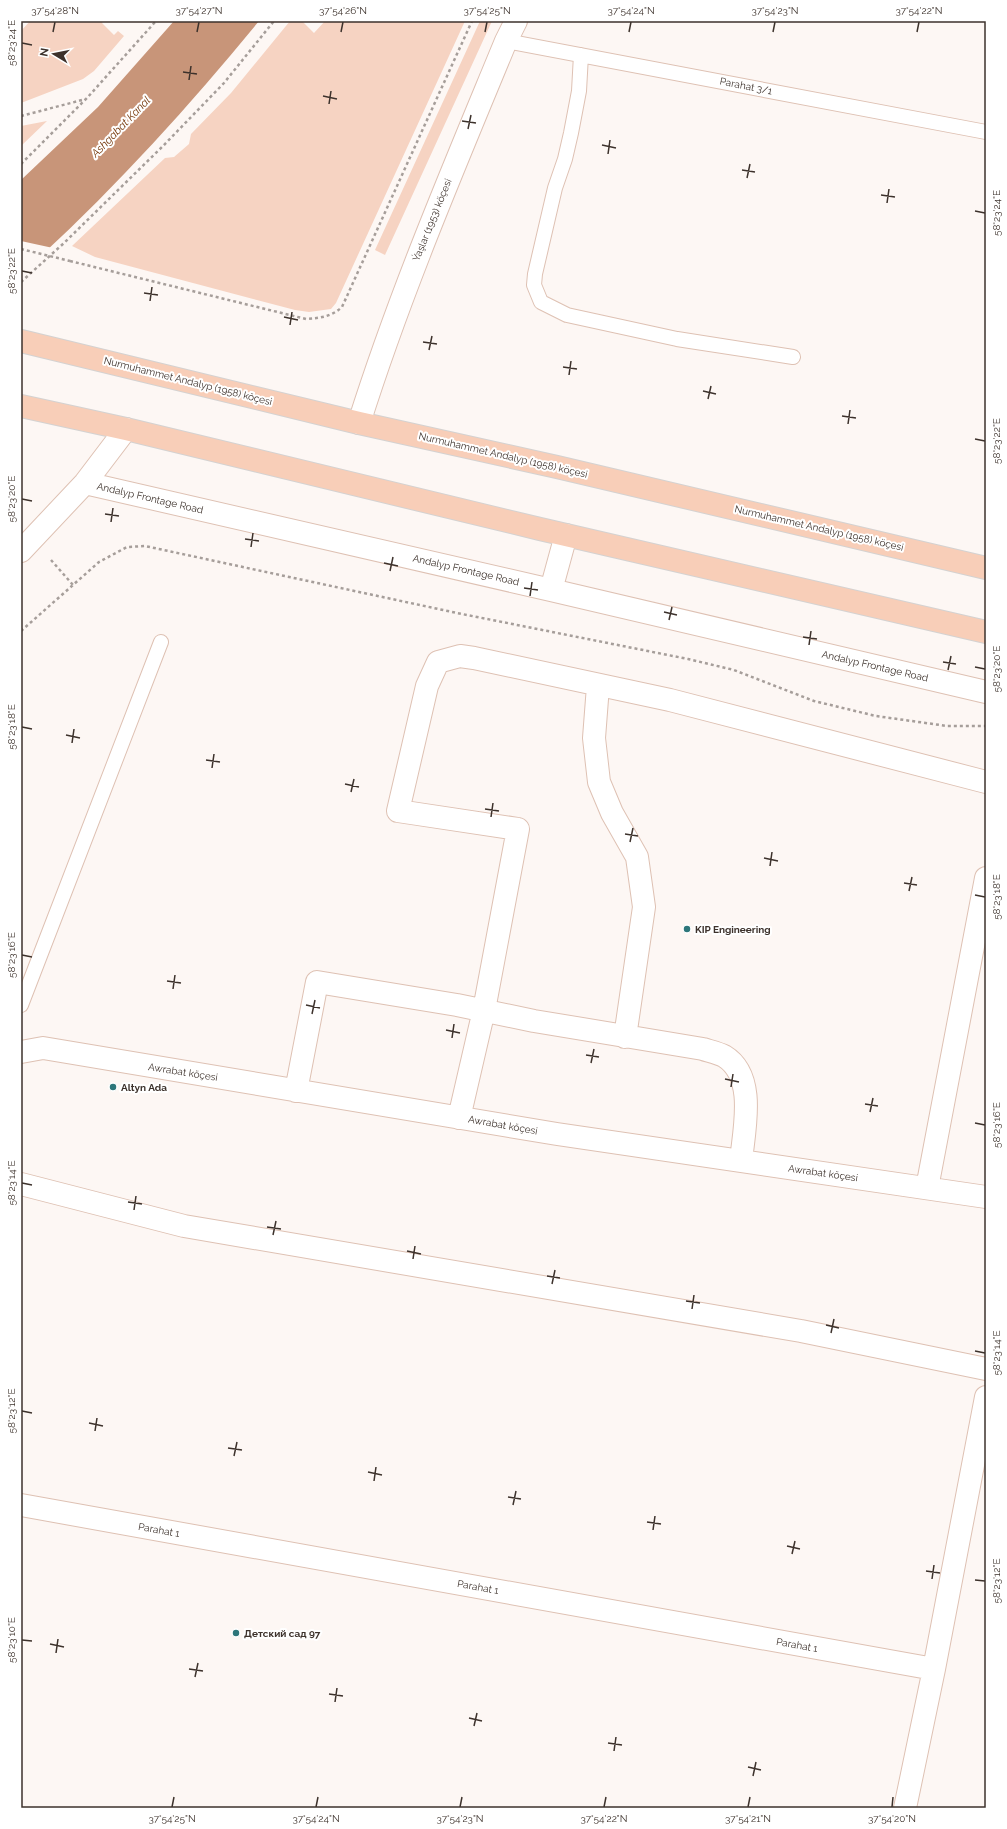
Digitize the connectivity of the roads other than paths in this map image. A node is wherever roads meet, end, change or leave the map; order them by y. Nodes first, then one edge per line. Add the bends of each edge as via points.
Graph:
1 (516, 21) edge
2 (506, 41) junction
3 (581, 55) junction
4 (986, 132) edge
5 (21, 329) edge
6 (21, 341) edge
7 (47, 348) junction
8 (793, 357) dead end
9 (21, 406) edge
10 (359, 423) junction
11 (126, 428) junction
12 (85, 483) junction
13 (566, 535) junction
14 (21, 551) edge
15 (986, 568) edge
16 (551, 590) junction
17 (986, 632) edge
18 (161, 642) dead end
19 (598, 686) junction
20 (986, 692) edge
21 (986, 782) edge
22 (986, 878) edge
23 (21, 1005) edge
24 (484, 1010) junction
25 (625, 1037) junction
26 (21, 1052) edge
27 (296, 1091) junction
28 (459, 1118) junction
29 (741, 1161) junction
30 (21, 1184) edge
31 (926, 1188) junction
32 (986, 1197) edge
33 (986, 1369) edge
34 (986, 1397) edge
35 (21, 1505) edge
36 (934, 1670) junction
37 (905, 1808) edge

1 - 2 street, Ýaşlar (1953) köçesi
2 - 3 lane, Parahat 3/1
2 - 10 street, Ýaşlar (1953) köçesi via 423,240
3 - 4 lane, Parahat 3/1
3 - 8 lane via 579,91 571,133 535,274 534,284 541,302 567,315 677,339
5 - 7 main road
6 - 7 main road, Nurmuhammet Andalyp (1958) köçesi
7 - 10 main road, Nurmuhammet Andalyp (1958) köçesi
9 - 11 main road
10 - 15 main road, Nurmuhammet Andalyp (1958) köçesi
11 - 12 street
11 - 13 main road
12 - 14 street
12 - 16 street, Andalyp Frontage Road
13 - 16 street
13 - 17 main road
16 - 20 street, Andalyp Frontage Road
18 - 23 lane
19 - 21 street via 670,700
19 - 24 street via 460,656 438,662 427,686 398,811 518,829
19 - 25 street via 594,738 599,782 612,813 637,857 644,906
22 - 31 street
24 - 25 street
24 - 27 street via 317,982
24 - 28 street
25 - 29 street via 703,1049 722,1055 732,1062 744,1082 746,1097
26 - 27 street, Awrabat köçesi via 43,1048
27 - 28 street, Awrabat köçesi
28 - 29 street, Awrabat köçesi
29 - 31 street, Awrabat köçesi
30 - 33 street via 184,1226 801,1331
31 - 32 street, Awrabat köçesi
34 - 36 street
35 - 36 street, Parahat 1
36 - 37 street

